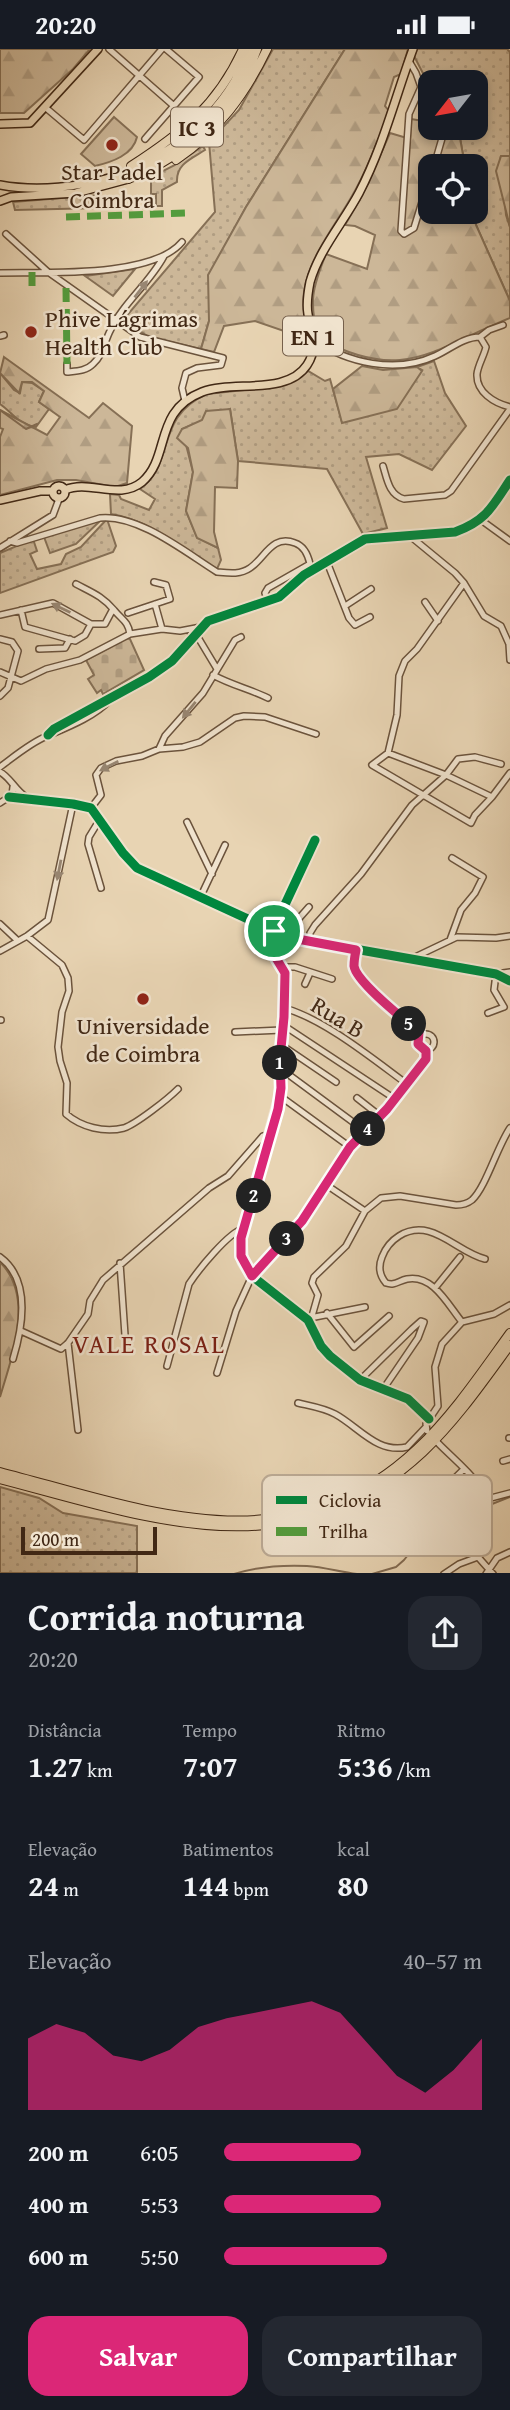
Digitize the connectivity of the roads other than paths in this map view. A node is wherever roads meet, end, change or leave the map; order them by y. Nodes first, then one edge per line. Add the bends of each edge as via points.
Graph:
1 (98, 49) edge
2 (109, 49) edge
3 (164, 49) edge
4 (243, 49) edge
5 (250, 49) edge
6 (257, 49) edge
7 (267, 49) edge
8 (413, 49) edge
9 (409, 61) junction
10 (139, 76) junction
11 (404, 76) junction
12 (418, 77) edge
13 (418, 80) edge
14 (418, 94) edge
15 (174, 106) junction
16 (43, 110) junction
17 (0, 124) edge
18 (145, 139) dead end
19 (147, 171) junction
20 (116, 176) junction
21 (128, 179) joint
22 (0, 185) edge
23 (0, 201) edge
24 (418, 215) edge
25 (6, 233) dead end
26 (182, 242) dead end
27 (164, 256) junction
28 (48, 272) junction
29 (0, 273) edge
30 (117, 320) junction
31 (503, 325) dead end
32 (480, 337) junction
33 (314, 339) junction
34 (326, 348) junction
35 (314, 350) junction
36 (67, 364) dead end
37 (185, 401) junction
38 (510, 408) edge
39 (383, 466) dead end
40 (510, 481) edge
41 (65, 490) junction
42 (53, 491) junction
43 (59, 499) junction
44 (0, 500) edge
45 (481, 520) junction
46 (410, 536) junction
47 (10, 541) junction
48 (510, 541) edge
49 (1, 546) edge
50 (327, 562) junction
51 (154, 582) dead end
52 (464, 583) junction
53 (76, 584) dead end
54 (371, 589) dead end
55 (268, 602) junction
56 (425, 602) dead end
57 (155, 604) junction
58 (345, 606) junction
59 (113, 609) junction
60 (21, 610) junction
61 (128, 613) dead end
62 (0, 615) edge
63 (370, 617) dead end
64 (438, 621) junction
65 (91, 624) junction
66 (201, 628) junction
67 (162, 629) junction
68 (183, 631) junction
69 (130, 634) junction
70 (193, 637) junction
71 (241, 637) dead end
72 (0, 639) edge
73 (72, 640) junction
74 (39, 649) dead end
75 (184, 649) junction
76 (510, 660) edge
77 (0, 672) edge
78 (215, 672) junction
79 (11, 677) junction
80 (0, 696) edge
81 (268, 698) dead end
82 (316, 734) dead end
83 (159, 749) junction
84 (386, 754) junction
85 (9, 761) junction
86 (501, 764) dead end
87 (2, 771) edge
88 (510, 773) edge
89 (446, 775) junction
90 (13, 787) junction
91 (422, 796) junction
92 (9, 797) junction
93 (492, 797) junction
94 (28, 798) junction
95 (0, 803) edge
96 (73, 804) junction
97 (91, 808) junction
98 (100, 819) junction
99 (187, 822) dead end
100 (315, 840) dead end
101 (225, 845) dead end
102 (452, 858) dead end
103 (212, 874) junction
104 (101, 888) dead end
105 (200, 898) junction
106 (309, 907) dead end
107 (0, 924) edge
108 (274, 931) junction
109 (27, 936) junction
110 (510, 936) edge
111 (287, 937) junction
112 (17, 940) junction
113 (450, 940) junction
114 (309, 942) junction
115 (438, 947) junction
116 (356, 950) junction
117 (0, 951) edge
118 (412, 959) junction
119 (439, 963) junction
120 (283, 967) junction
121 (510, 972) edge
122 (310, 973) junction
123 (496, 974) junction
124 (332, 979) dead end
125 (510, 981) edge
126 (305, 985) dead end
127 (284, 1007) junction
128 (488, 1013) dead end
129 (282, 1028) junction
130 (235, 1032) dead end
131 (421, 1034) junction
132 (280, 1044) junction
133 (426, 1051) junction
134 (281, 1069) junction
135 (336, 1082) dead end
136 (407, 1084) junction
137 (178, 1089) dead end
138 (280, 1096) junction
139 (357, 1098) dead end
140 (395, 1099) junction
141 (380, 1116) junction
142 (510, 1128) edge
143 (365, 1131) junction
144 (270, 1132) junction
145 (350, 1147) junction
146 (325, 1185) junction
147 (365, 1211) junction
148 (244, 1228) junction
149 (0, 1257) edge
150 (460, 1257) dead end
151 (485, 1259) dead end
152 (120, 1263) junction
153 (252, 1276) junction
154 (435, 1288) junction
155 (510, 1305) edge
156 (365, 1307) dead end
157 (327, 1313) junction
158 (389, 1316) dead end
159 (310, 1318) junction
160 (462, 1322) junction
161 (21, 1331) junction
162 (510, 1333) edge
163 (125, 1335) dead end
164 (68, 1343) junction
165 (510, 1345) edge
166 (13, 1359) dead end
167 (167, 1366) dead end
168 (216, 1373) dead end
169 (360, 1380) junction
170 (384, 1388) junction
171 (298, 1403) dead end
172 (429, 1419) junction
173 (78, 1430) dead end
174 (438, 1443) dead end
175 (510, 1459) edge
176 (503, 1461) dead end
177 (463, 1470) junction
178 (0, 1472) edge
179 (383, 1475) edge
180 (394, 1475) edge
181 (458, 1475) edge
182 (467, 1475) edge
183 (0, 1479) edge
184 (43, 1487) junction
185 (510, 1493) edge
186 (492, 1498) edge
187 (262, 1520) edge
188 (262, 1526) edge
189 (510, 1552) edge
190 (478, 1557) joint
191 (490, 1572) edge
192 (444, 1573) edge

1 - 16 main road
2 - 10 street
3 - 10 street
3 - 15 street via 199,77
4 - 20 highway, IC 3 via 221,90 193,122
5 - 20 highway, IC 3 via 232,86 198,127 154,160
6 - 19 highway, IC 3 via 237,90 217,117 192,142
7 - 19 highway, IC 3 via 239,100 215,129 173,162
8 - 9 main road, EN 1
9 - 11 main road, EN 1
9 - 12 street
10 - 15 street
10 - 16 street via 83,140
11 - 13 street
11 - 33 main road, EN 1 via 372,166 311,279 308,313
14 - 24 street via 409,114 404,234 414,228
15 - 18 street
16 - 17 main road via 30,123
19 - 21 highway
20 - 22 main road via 62,187
21 - 23 main road via 76,193
25 - 28 street
26 - 27 street
27 - 28 street via 99,271
30 -> 27 street
28 - 29 street
28 - 30 street
30 - 36 street via 96,362 67,372
30 - 37 street via 148,341 223,358 221,365 189,371 183,380
31 - 32 street
32 - 34 street via 410,364 384,365
32 - 38 street via 486,347 477,372 481,389
33 - 34 street
33 - 35 main road, EN 1
34 - 35 street
35 - 37 main road, EN 1 via 306,366 288,379 216,388
37 - 41 main road via 171,417 154,465 143,481 120,491
38 - 39 street via 445,495 398,498
40 - 45 street
41 - 42 main road via 59,486
41 - 43 main road
42 - 43 main road
42 - 44 main road
43 - 47 street via 53,515
45 - 46 street via 455,531
45 - 48 street
46 - 50 street via 365,540
46 - 52 street
47 - 49 street
47 - 55 street via 17,543 111,517 143,527 217,572 229,573 249,569 277,542 298,544 310,564 268,588
50 - 55 street
50 - 58 street
51 - 57 street via 166,586 170,599
52 - 64 street
52 - 76 street via 484,616 501,626
53 - 59 street
54 - 58 street
55 - 66 street via 214,618
56 - 64 street
57 - 61 street
57 - 67 street
58 - 63 street via 355,625
59 - 65 street via 104,624
59 - 69 street via 125,618
60 - 62 street
65 -> 60 street via 53,603
60 - 73 street via 25,627
64 - 84 street via 405,661 399,676 397,715
65 - 73 street via 85,635
66 - 68 street
66 - 70 street
67 - 68 street
67 - 69 street
68 - 70 street
68 - 75 street
69 - 79 street via 80,660 21,681
70 - 75 street
70 - 78 street via 203,645
71 - 78 street
72 - 79 street via 12,642 18,651
73 - 74 street via 65,648
75 - 85 street via 161,669 27,746
77 - 79 street
78 - 81 street via 234,686
78 -> 83 street
79 - 80 street
82 - 83 street via 265,717 244,716 200,743
83 -> 97 street via 101,768 96,775 100,795
84 - 89 street
84 - 91 street via 372,765
85 - 87 street
85 - 87 street
86 - 89 street via 466,756
87 - 90 street
88 - 93 street
89 - 91 street
89 - 93 street
90 - 92 street
90 - 94 street
91 - 93 street via 471,823
91 - 114 street via 315,925
92 - 94 street
92 - 95 street
94 - 96 street
96 - 97 street
96 -> 109 street via 48,920
97 - 98 street
98 - 104 street via 88,844
98 - 105 street via 137,868
99 - 103 street
100 - 108 street
101 - 103 street
102 - 113 street via 483,877 461,910
103 - 105 street
105 - 108 street
106 - 111 street
107 - 112 street
108 - 111 street
108 - 120 street via 270,948
109 - 112 street
109 - 137 street via 62,965 68,978 58,1047 67,1083 66,1114 93,1127 125,1128
110 - 113 street
111 - 114 street
112 - 117 street
113 - 115 street
114 - 116 street
115 - 118 street
115 - 119 street
116 - 118 street
116 - 131 street via 356,972
118 - 119 street
119 - 123 street
120 - 122 street
120 - 127 street
121 - 123 street
122 - 124 street
122 - 126 street
123 - 125 street
123 - 128 street via 494,990 504,1007
127 - 129 street
127 - 136 street, Rua B via 349,1043
129 - 130 street
129 - 132 street
129 - 140 street
131 - 133 street via 418,1044
131 - 133 street via 435,1041 432,1050
132 - 134 street
132 - 135 street
133 - 136 street via 426,1059
134 - 138 street
134 - 143 street
136 - 140 street
138 - 144 street
138 - 145 street
139 - 141 street
140 - 141 street
141 - 143 street
142 - 147 street via 477,1193 466,1204 392,1196 381,1198
143 - 145 street
144 - 148 street
144 - 152 street via 228,1176
145 - 146 street
146 - 147 street
146 - 153 street via 302,1221
147 - 159 street via 351,1240 314,1277 318,1295
148 - 153 street via 241,1256
148 - 167 street via 233,1234 189,1285
149 - 161 street via 11,1266 19,1288
150 - 154 street
151 - 154 street via 428,1230 396,1238 381,1258 382,1279 390,1285 421,1280
152 - 163 street
152 - 164 street via 103,1280
153 - 159 street
153 - 168 street
154 - 160 street
155 - 160 street
156 - 157 street
157 - 158 street via 354,1347
157 - 159 street
159 - 169 street via 321,1346
160 - 172 street via 437,1357 439,1400
161 - 164 street via 56,1348
161 - 166 street
162 - 179 highway via 445,1419 415,1451
164 - 173 street
165 - 180 highway via 450,1423
169 - 170 street
169 - 170 street via 424,1322
170 - 172 street via 408,1399
171 - 172 street via 332,1412 363,1436 388,1446 407,1447 426,1430
174 - 177 street
175 - 176 street
177 - 181 street
177 - 182 street
178 - 184 highway
183 - 184 highway
184 - 187 highway via 160,1513 218,1521
184 - 188 highway via 161,1520 218,1528
185 - 186 street
189 - 191 street via 497,1558
190 - 191 street
190 - 192 street

